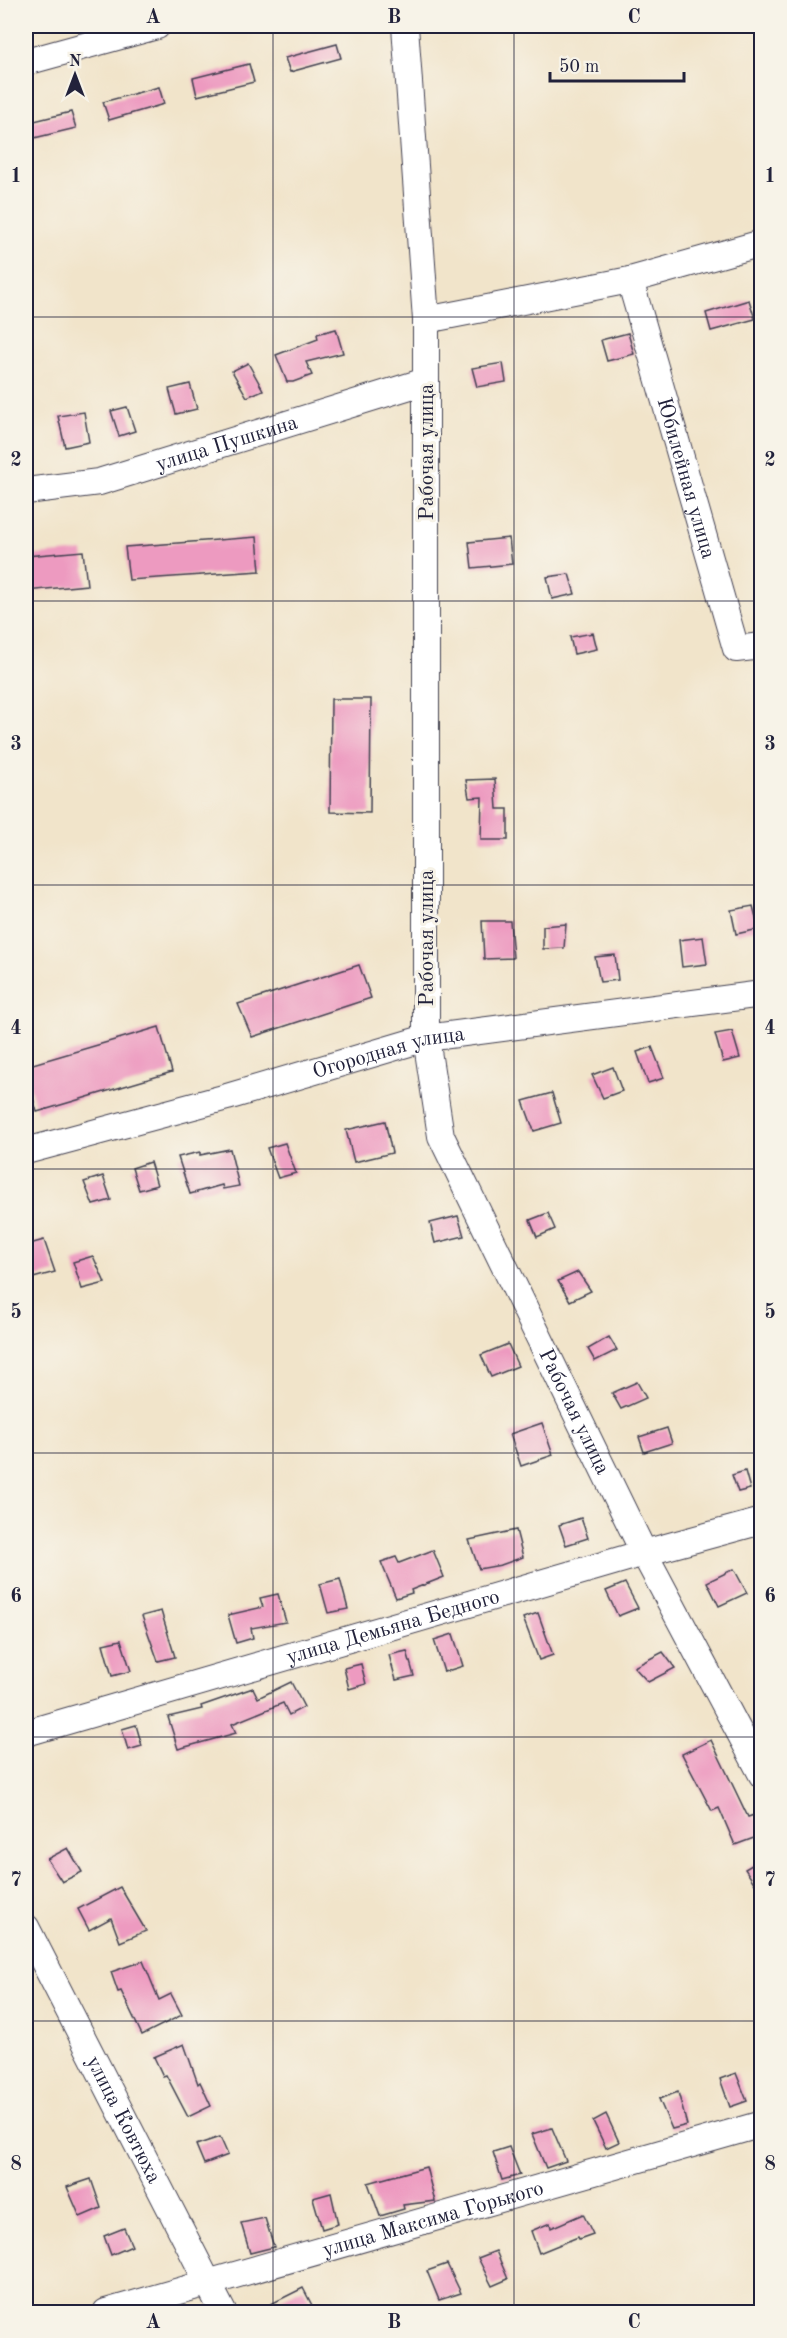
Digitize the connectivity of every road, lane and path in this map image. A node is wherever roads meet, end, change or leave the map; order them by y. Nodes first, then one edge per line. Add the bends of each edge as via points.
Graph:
1 (157, 26) edge
2 (405, 26) edge
3 (26, 62) edge
4 (762, 243) edge
5 (630, 280) junction
6 (426, 320) junction
7 (426, 381) junction
8 (26, 491) edge
9 (762, 646) edge
10 (762, 994) edge
11 (426, 1038) junction
12 (26, 1151) edge
13 (762, 1521) edge
14 (644, 1553) junction
15 (26, 1733) edge
16 (762, 1775) edge
17 (26, 1927) edge
18 (762, 2124) edge
19 (207, 2282) junction
20 (106, 2313) edge
21 (223, 2313) edge

1 - 3 street
2 - 6 street, Рабочая улица
4 - 5 street
5 - 6 street
5 - 9 street, Юбилейная улица via 736,649
6 - 7 street, Рабочая улица
7 - 8 street, улица Пушкина via 99,482
7 - 11 street, Рабочая улица
10 - 11 street, Огородная улица
11 - 12 street, Огородная улица
11 - 14 street, Рабочая улица via 441,1136
13 - 14 street, улица Демьяна Бедного
14 - 15 street, улица Демьяна Бедного
14 - 16 street, Рабочая улица
17 - 19 street, улица Ковтюха
18 - 19 street, улица Максима Горького
19 - 20 street, улица Максима Горького
19 - 21 street, улица Ковтюха

